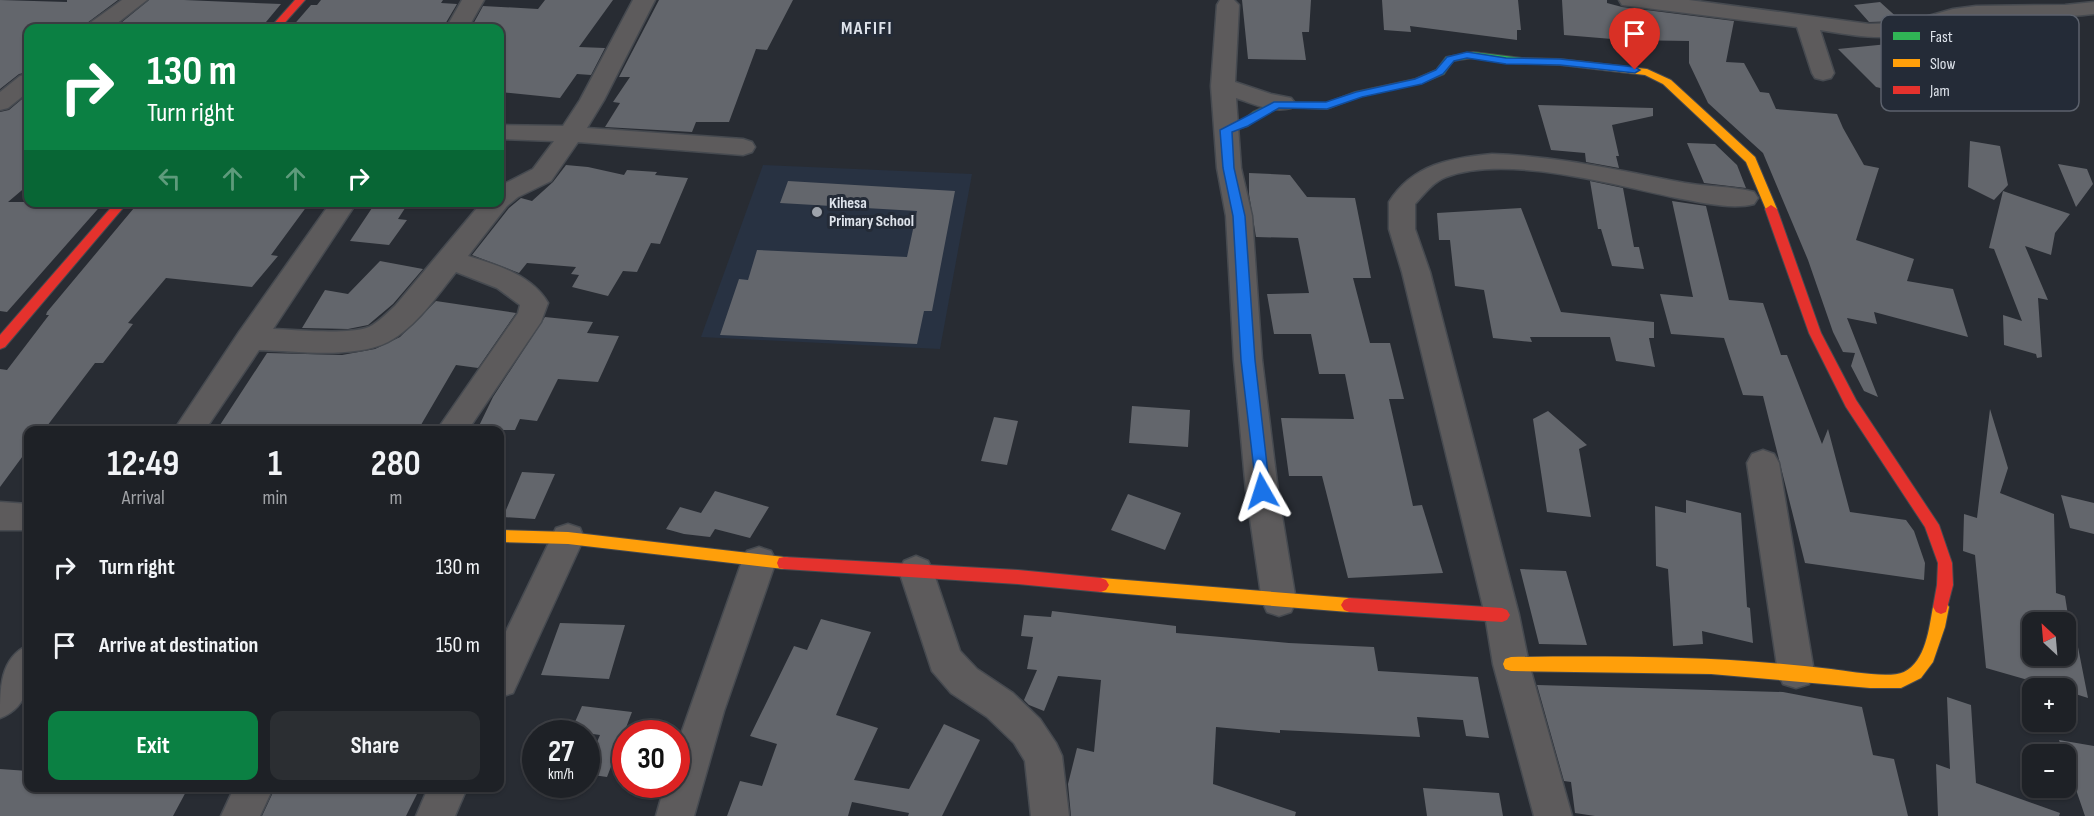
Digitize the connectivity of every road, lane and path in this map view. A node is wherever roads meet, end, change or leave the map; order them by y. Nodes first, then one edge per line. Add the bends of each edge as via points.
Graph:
1 (136, 0) edge
2 (300, 0) edge
3 (473, 0) edge
4 (644, 0) edge
5 (1630, 0) edge
6 (1657, 2) edge
7 (1228, 5) dead end
8 (2010, 6) edge
9 (2094, 8) edge
10 (2065, 11) junction
11 (1953, 15) edge
12 (2074, 15) edge
13 (2079, 17) edge
14 (1807, 23) junction
15 (103, 24) edge
16 (279, 24) edge
17 (459, 24) edge
18 (2094, 24) edge
19 (1881, 31) edge
20 (1823, 73) dead end
21 (24, 84) edge
22 (1223, 86) junction
23 (0, 103) edge
24 (1283, 104) junction
25 (1226, 130) junction
26 (504, 132) edge
27 (572, 134) junction
28 (743, 147) dead end
29 (504, 196) edge
30 (1745, 198) dead end
31 (119, 207) edge
32 (341, 207) edge
33 (492, 207) edge
34 (449, 260) junction
35 (249, 339) junction
36 (0, 344) edge
37 (192, 426) edge
38 (455, 426) edge
39 (1763, 463) dead end
40 (0, 516) edge
41 (24, 517) edge
42 (504, 536) edge
43 (568, 538) junction
44 (759, 561) junction
45 (916, 571) junction
46 (1279, 601) junction
47 (1502, 615) junction
48 (1511, 664) junction
49 (24, 667) edge
50 (1796, 672) junction
51 (504, 673) edge
52 (0, 701) edge
53 (252, 792) edge
54 (446, 792) edge
55 (240, 816) edge
56 (435, 816) edge
57 (675, 816) edge
58 (1050, 816) edge
59 (1553, 816) edge

1 - 15 street
2 - 16 street
3 - 17 street
4 - 27 street
5 - 6 street
6 - 14 street
7 - 22 street
8 - 10 street
8 - 11 street
9 - 10 street
10 - 12 street
13 - 18 street
14 - 19 street
14 - 20 street
21 - 23 street
22 - 24 street
22 - 25 street
24 - 25 street
24 - 50 street via 1327,106 1418,81 1440,72 1450,59 1467,55 1635,70 1658,76 1676,89 1751,160 1820,343 1851,402 1932,525 1945,563 1935,639 1921,668 1906,680 1859,680
25 - 46 street via 1239,216 1248,360 1261,479
26 - 27 street
27 - 28 street
27 - 29 street via 542,175
30 - 47 street via 1687,192 1614,175 1492,162 1436,172 1402,202 1402,230
31 - 36 street
32 - 35 street
33 - 34 street
34 - 35 street via 396,322 377,335 342,340
34 - 38 street via 499,278 528,295 534,303 531,315
35 - 37 street
39 - 50 street
40 - 41 street
42 - 43 street
43 - 44 street
43 - 51 street
44 - 45 street
44 - 57 street via 706,711
45 - 46 street
45 - 58 street via 945,660 964,681 1000,705 1027,731 1043,756
46 - 47 street
47 - 48 street
48 - 50 street via 1621,663
48 - 59 street
49 - 52 street
53 - 55 street
54 - 56 street

